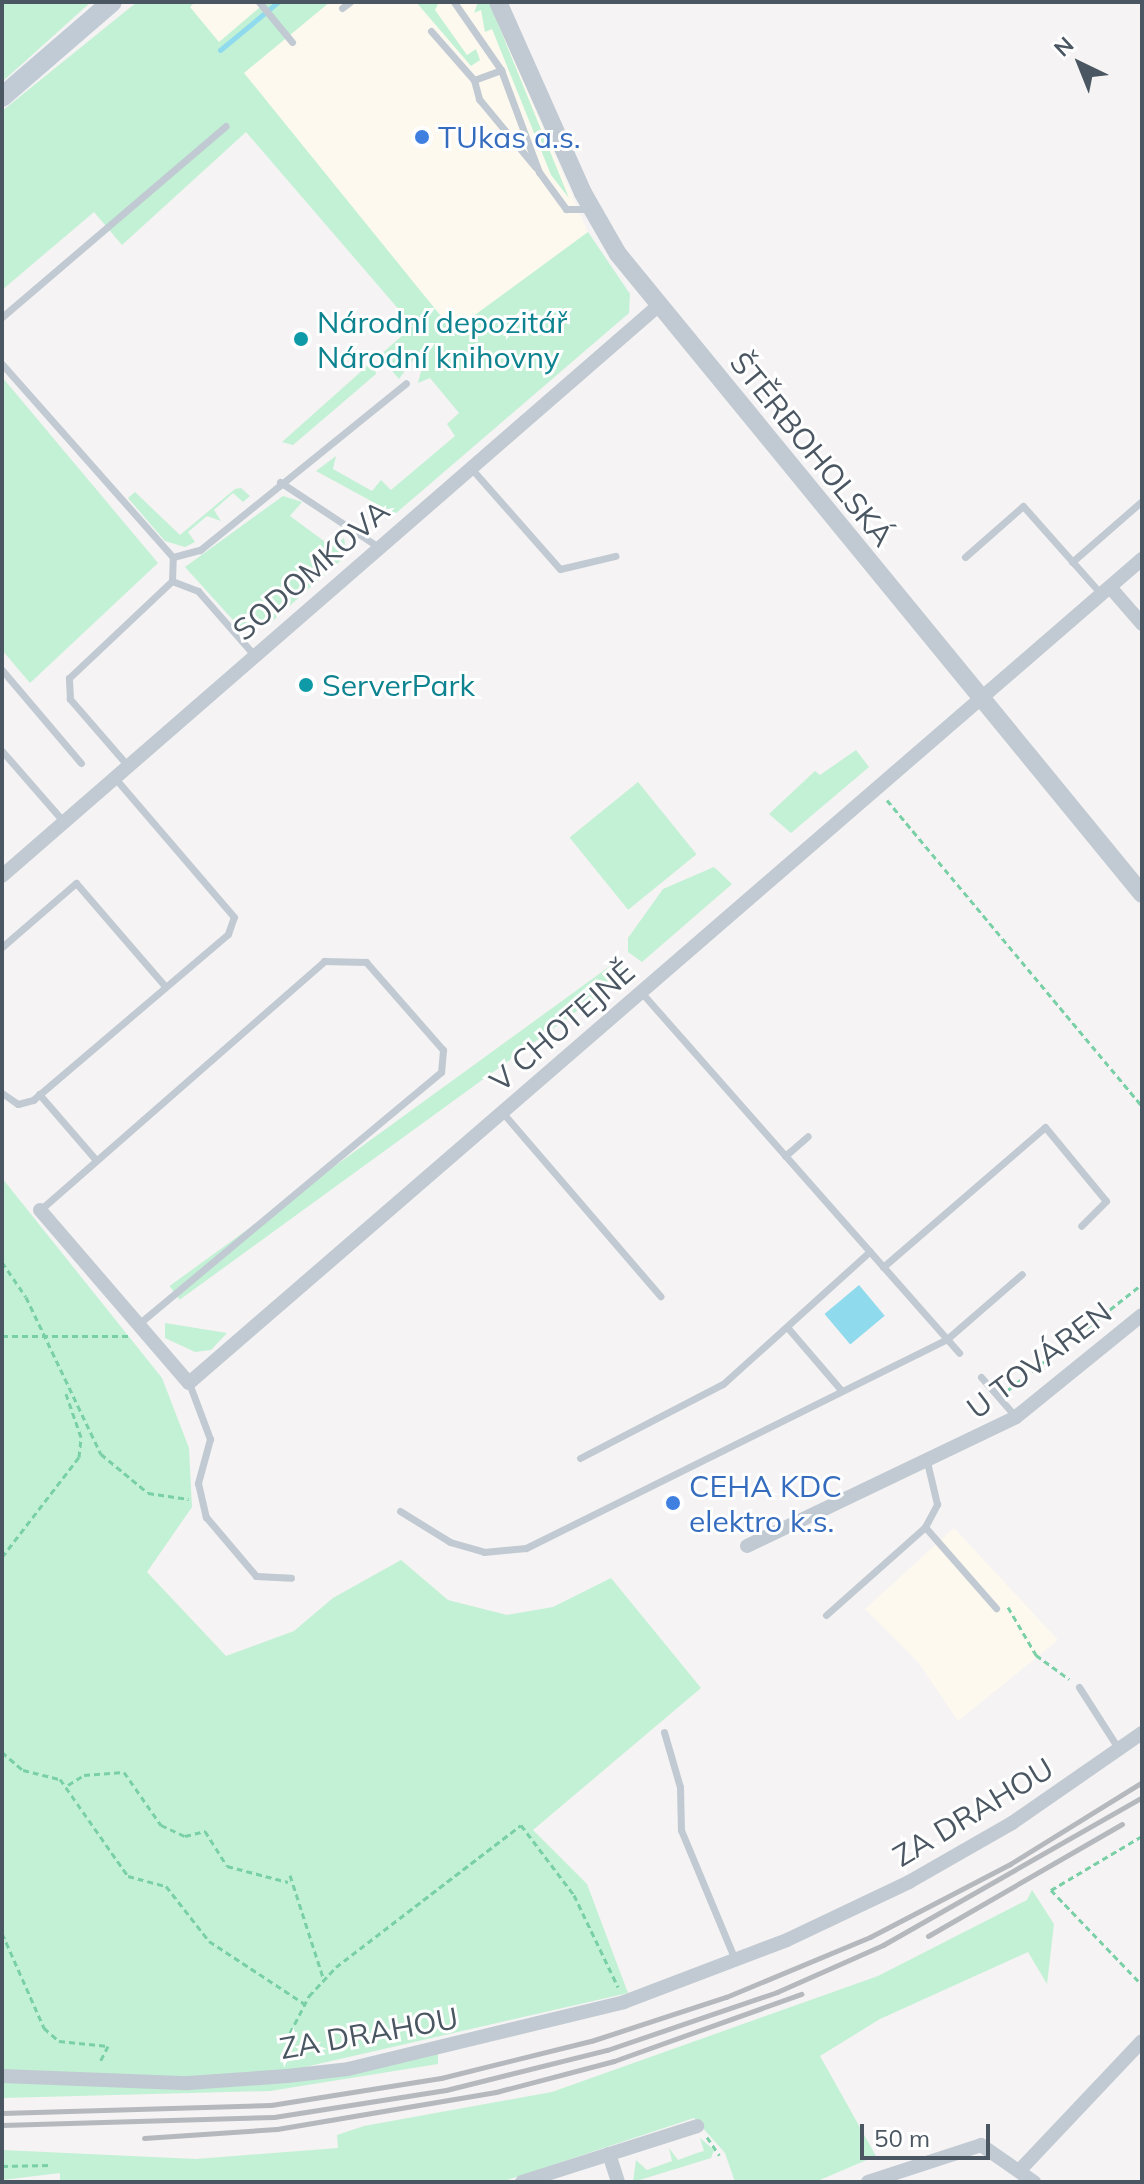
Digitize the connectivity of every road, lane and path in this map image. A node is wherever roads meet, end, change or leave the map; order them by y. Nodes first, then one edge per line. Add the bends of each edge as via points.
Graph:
1 (112, 2) edge
2 (350, 2) edge
3 (454, 2) edge
4 (498, 2) edge
5 (260, 4) edge
6 (342, 8) dead end
7 (431, 31) dead end
8 (292, 42) dead end
9 (501, 70) junction
10 (474, 80) junction
11 (2, 97) edge
12 (226, 126) dead end
13 (539, 172) junction
14 (590, 209) junction
15 (658, 306) junction
16 (2, 317) edge
17 (2, 364) edge
18 (406, 383) dead end
19 (470, 467) junction
20 (280, 482) junction
21 (1142, 501) edge
22 (377, 546) junction
23 (615, 556) dead end
24 (173, 557) junction
25 (965, 557) dead end
26 (1142, 559) edge
27 (1072, 562) junction
28 (172, 581) junction
29 (1106, 590) junction
30 (1142, 624) edge
31 (254, 655) junction
32 (2, 670) edge
33 (981, 698) junction
34 (2, 751) edge
35 (81, 763) dead end
36 (128, 766) junction
37 (115, 777) junction
38 (877, 788) junction
39 (64, 822) junction
40 (2, 876) edge
41 (1142, 894) edge
42 (2, 947) edge
43 (165, 986) junction
44 (641, 992) junction
45 (2, 1093) edge
46 (39, 1094) junction
47 (1142, 1106) edge
48 (502, 1112) junction
49 (808, 1136) dead end
50 (785, 1156) junction
51 (96, 1160) junction
52 (40, 1210) joint
53 (1081, 1226) dead end
54 (870, 1251) junction
55 (2, 1262) edge
56 (883, 1267) junction
57 (1022, 1274) dead end
58 (1142, 1284) edge
59 (660, 1296) dead end
60 (1142, 1315) edge
61 (787, 1327) junction
62 (143, 1330) junction
63 (2, 1336) edge
64 (46, 1337) junction
65 (947, 1339) junction
66 (959, 1353) dead end
67 (981, 1377) dead end
68 (189, 1383) junction
69 (62, 1384) junction
70 (999, 1384) dead end
71 (841, 1390) junction
72 (1016, 1417) junction
73 (580, 1458) dead end
74 (927, 1462) junction
75 (200, 1493) junction
76 (400, 1511) dead end
77 (925, 1527) junction
78 (747, 1546) dead end
79 (2, 1557) edge
80 (291, 1578) dead end
81 (996, 1608) dead end
82 (826, 1615) dead end
83 (1079, 1687) dead end
84 (664, 1732) dead end
85 (1142, 1733) edge
86 (1119, 1750) junction
87 (2, 1752) edge
88 (68, 1785) junction
89 (1142, 1836) edge
90 (1129, 1837) dead end
91 (1131, 1844) junction
92 (290, 1875) dead end
93 (288, 1882) junction
94 (2, 1933) edge
95 (735, 1960) junction
96 (324, 1980) junction
97 (1142, 1985) edge
98 (624, 2002) junction
99 (305, 2004) junction
100 (1142, 2041) edge
101 (2, 2076) edge
102 (92, 2076) junction
103 (287, 2076) junction
104 (701, 2130) joint
105 (609, 2154) junction
106 (719, 2155) dead end
107 (51, 2165) dead end
108 (2, 2166) edge
109 (1021, 2169) junction
110 (522, 2182) edge
111 (618, 2182) edge
112 (868, 2182) edge
113 (1034, 2182) edge

1 - 11 main road
2 - 6 lane
3 - 9 lane
4 - 14 street, ŠTĚRBOHOLSKÁ
5 - 8 lane
7 - 10 lane
9 - 10 lane
9 - 13 lane
10 - 13 lane via 479,99
12 - 16 lane
13 - 14 lane via 566,209
14 - 15 street, ŠTĚRBOHOLSKÁ
15 - 19 street, SODOMKOVA
15 - 33 street, ŠTĚRBOHOLSKÁ
17 - 24 lane
18 - 20 lane via 308,467
19 - 22 street, SODOMKOVA
19 - 23 lane via 560,569
20 - 22 lane
20 - 24 lane via 200,550
21 - 27 lane
22 - 31 street, SODOMKOVA
24 - 28 lane
25 - 27 lane via 1023,506
26 - 29 street, V CHOTEJNĚ
27 - 29 lane
28 - 31 lane via 198,591
28 - 36 lane via 69,678 70,699
29 - 30 street
29 - 33 street, V CHOTEJNĚ
31 - 36 street, SODOMKOVA
32 - 35 lane
33 - 38 street, V CHOTEJNĚ
33 - 41 street, ŠTĚRBOHOLSKÁ
34 - 39 lane
36 - 37 street, SODOMKOVA
37 - 39 street, SODOMKOVA
37 - 43 lane via 234,917 228,934
38 - 44 street, V CHOTEJNĚ
38 - 47 path
39 - 40 street, SODOMKOVA
42 - 43 lane via 76,883
43 - 46 lane
44 - 48 street, V CHOTEJNĚ
44 - 50 lane
45 - 46 lane via 18,1104
46 - 51 lane
48 - 59 lane
48 - 68 street, V CHOTEJNĚ
49 - 50 lane
50 - 54 lane
51 - 52 lane
51 - 62 lane via 324,961 366,962 443,1050 441,1072
52 - 62 street
53 - 56 lane via 1106,1201 1045,1127
54 - 56 lane
54 - 61 lane
55 - 64 path
56 - 65 lane
57 - 65 lane
58 - 70 path via 1021,1386
60 - 72 street, U TOVÁREN
61 - 71 lane
61 - 73 lane via 708,1394
62 - 64 path
62 - 68 street
63 - 64 path
64 - 69 path
65 - 66 lane
65 - 71 lane
67 - 72 lane
68 - 75 lane via 210,1439
69 - 75 path via 101,1454 148,1493 183,1502
69 - 79 path via 81,1437 79,1457
71 - 76 lane via 526,1548 484,1552 450,1542
72 - 74 street, U TOVÁREN
74 - 77 lane via 937,1504
74 - 78 street, U TOVÁREN
75 - 80 lane via 206,1517 256,1576
77 - 81 lane
77 - 82 lane
83 - 86 lane
84 - 95 lane via 680,1787 681,1830
85 - 86 street, ZA DRAHOU
86 - 95 street, ZA DRAHOU via 949,1860
87 - 88 path via 17,1767
88 - 93 path via 84,1775 124,1772 161,1825 185,1836 205,1831 227,1866
88 - 99 path via 128,1876 166,1886 209,1941
89 - 91 path
90 - 91 path
91 - 97 path via 1051,1890
92 - 93 path
93 - 96 path
94 - 102 path via 44,2028 59,2041 108,2046
95 - 98 street, ZA DRAHOU
96 - 98 path via 521,1825 600,1939
96 - 99 path
98 - 103 street, ZA DRAHOU via 348,2069
99 - 103 path via 290,2033
100 - 109 street
101 - 102 street, ZA DRAHOU
102 - 103 street, ZA DRAHOU via 188,2083
104 - 105 street
104 - 106 path
105 - 110 street
105 - 111 street
107 - 108 path
109 - 112 street via 981,2145
109 - 113 street

